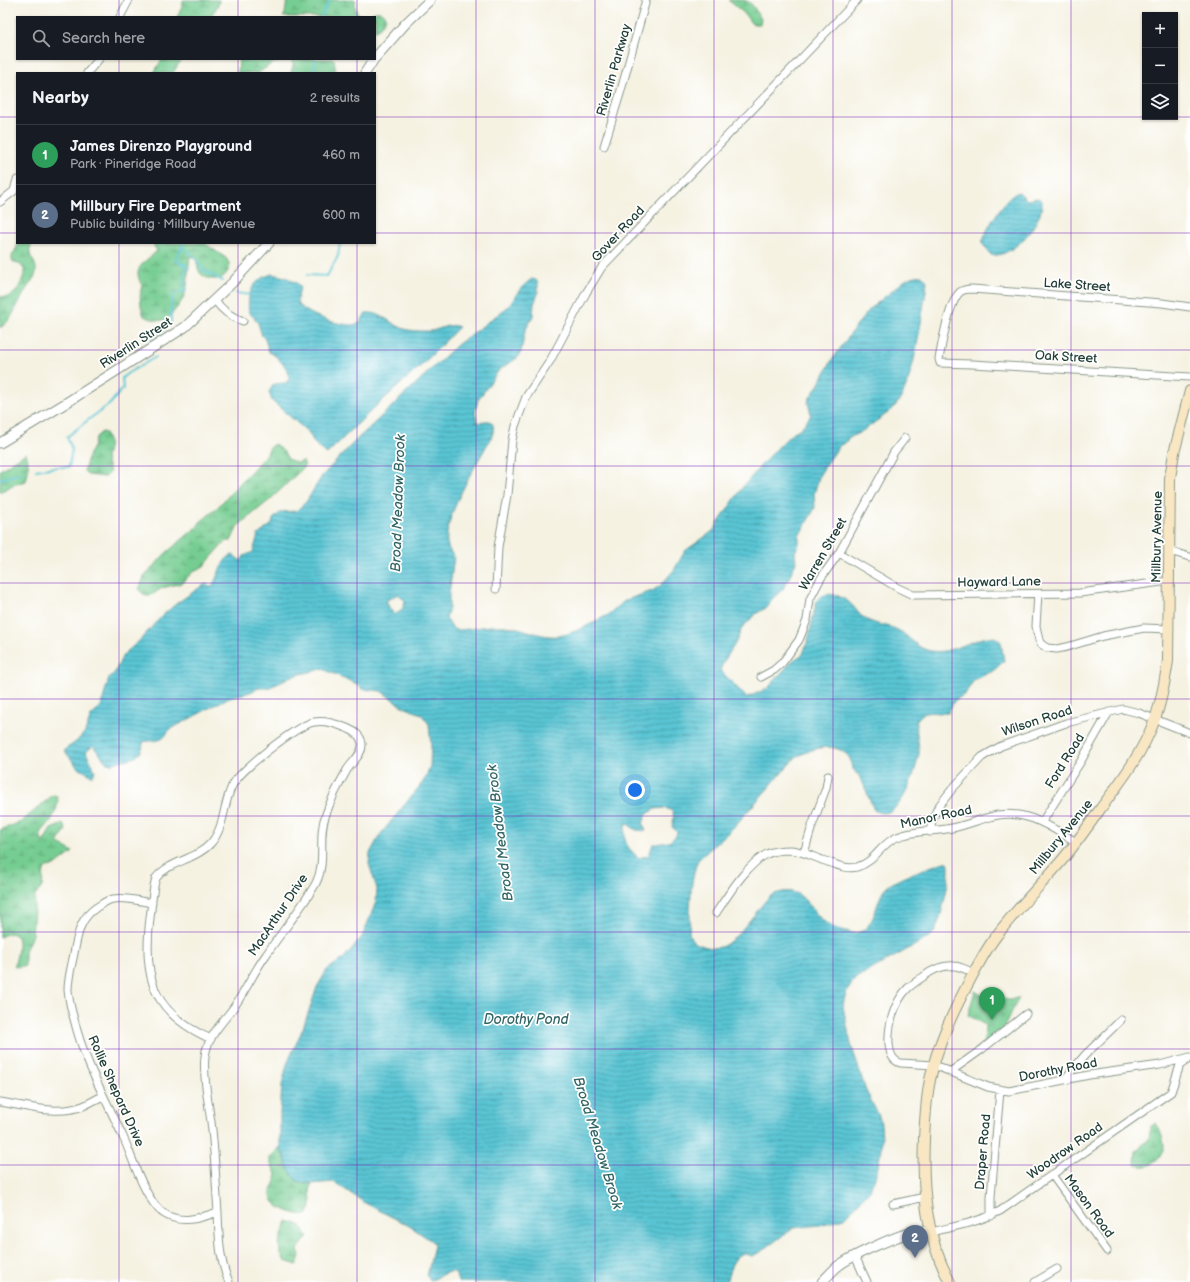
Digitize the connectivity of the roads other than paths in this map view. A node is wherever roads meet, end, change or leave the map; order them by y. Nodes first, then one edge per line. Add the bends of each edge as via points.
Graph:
1 (129, 0) edge
2 (430, 0) edge
3 (646, 0) edge
4 (857, 0) edge
5 (121, 16) edge
6 (376, 58) edge
7 (98, 60) edge
8 (374, 60) edge
9 (88, 72) edge
10 (366, 72) edge
11 (604, 146) dead end
12 (16, 184) edge
13 (0, 202) edge
14 (268, 244) edge
15 (214, 300) junction
16 (1190, 307) edge
17 (243, 321) dead end
18 (940, 363) joint
19 (1190, 377) edge
20 (1190, 391) edge
21 (905, 438) dead end
22 (0, 443) edge
23 (1169, 551) junction
24 (839, 553) junction
25 (1190, 557) edge
26 (1169, 581) junction
27 (496, 589) dead end
28 (1038, 594) junction
29 (1169, 629) junction
30 (761, 677) dead end
31 (1109, 712) junction
32 (1155, 720) junction
33 (1190, 733) edge
34 (828, 776) dead end
35 (1042, 822) junction
36 (930, 832) junction
37 (1076, 842) junction
38 (804, 853) junction
39 (152, 903) junction
40 (716, 913) dead end
41 (974, 973) junction
42 (1026, 1014) dead end
43 (1121, 1020) dead end
44 (211, 1039) junction
45 (1190, 1058) edge
46 (934, 1065) junction
47 (950, 1072) junction
48 (1064, 1080) junction
49 (1000, 1090) junction
50 (103, 1096) junction
51 (0, 1102) edge
52 (1052, 1175) junction
53 (925, 1197) junction
54 (894, 1204) dead end
55 (218, 1212) junction
56 (991, 1216) junction
57 (930, 1232) junction
58 (1107, 1251) dead end
59 (855, 1256) junction
60 (1057, 1270) dead end
61 (1038, 1281) edge
62 (228, 1282) edge
63 (822, 1282) edge
64 (867, 1282) edge
65 (950, 1282) edge

1 - 5 street
2 - 6 street
3 - 11 street, Riverlin Parkway
4 - 27 street, Gover Road via 602,267 586,293 550,361 526,397 515,426 498,546
7 - 9 street
8 - 10 street
12 - 13 street via 14,191
14 - 15 street, Riverlin Street
15 - 17 street via 221,310
15 - 22 street, Riverlin Street via 185,327
16 - 18 street, Lake Street via 972,289 963,291 957,297 949,315
18 - 19 street, Oak Street
20 - 23 main road, Millbury Avenue via 1170,478
21 - 24 street, Warren Street via 894,452
23 - 25 street
23 - 26 main road, Millbury Avenue
24 - 28 street, Hayward Lane via 912,594
24 - 30 street, Warren Street via 810,598 807,620 799,640 782,663
26 - 28 street, Hayward Lane via 1080,593
26 - 29 main road, Millbury Avenue
28 - 29 street via 1036,626 1041,644 1047,648 1067,647 1103,636 1144,628
29 - 32 main road, Millbury Avenue via 1165,681
31 - 32 street, Wilson Road via 1130,710
31 - 35 street, Ford Road
31 - 36 street, Wilson Road via 1029,735 988,752 967,771 938,808
32 - 33 street, Wilson Road
32 - 37 main road, Millbury Avenue via 1133,764
34 - 38 street
35 - 36 street, Manor Road via 1022,815 1000,815
35 - 37 street, Manor Road
36 - 38 street, Manor Road via 897,837 868,862 853,868
37 - 41 main road, Millbury Avenue via 996,936
38 - 40 street, Manor Road via 783,850 761,857
39 - 44 street via 148,961 154,988 161,1002 175,1018
39 - 44 street, MacArthur Drive via 158,875 209,846 219,829 235,781 256,761 281,741 311,723 328,722 342,726 359,736 362,741 361,750 348,768 324,821 322,861 316,883
39 - 50 street, Rollie Shepard Drive via 113,899 89,913 79,930 68,989 81,1045
41 - 46 main road, Millbury Avenue via 948,1025
41 - 46 street, Dorothy Road via 953,966 938,968 909,987 895,1009 890,1023 889,1042 893,1059 896,1062
42 - 47 street
43 - 48 street
44 - 55 street, MacArthur Drive via 204,1056
45 - 48 street, Dorothy Road
45 - 52 street, Woodrow Road via 1180,1065 1171,1092
46 - 47 street, Dorothy Road
46 - 53 main road, Millbury Avenue via 925,1125
47 - 49 street, Dorothy Road
48 - 49 street, Dorothy Road via 1009,1091
49 - 56 street, Draper Road
50 - 51 street via 83,1106 58,1110
50 - 55 street, Rollie Shepard Drive via 145,1188 162,1212 170,1217 190,1220
52 - 56 street, Woodrow Road
52 - 58 street, Mason Road
53 - 54 street
53 - 57 main road, Millbury Avenue
55 - 62 street, MacArthur Drive via 222,1260
56 - 57 street, Woodrow Road
57 - 59 street via 918,1231 899,1237
57 - 65 main road, Millbury Avenue
59 - 63 street via 832,1271
59 - 64 street
60 - 61 street

